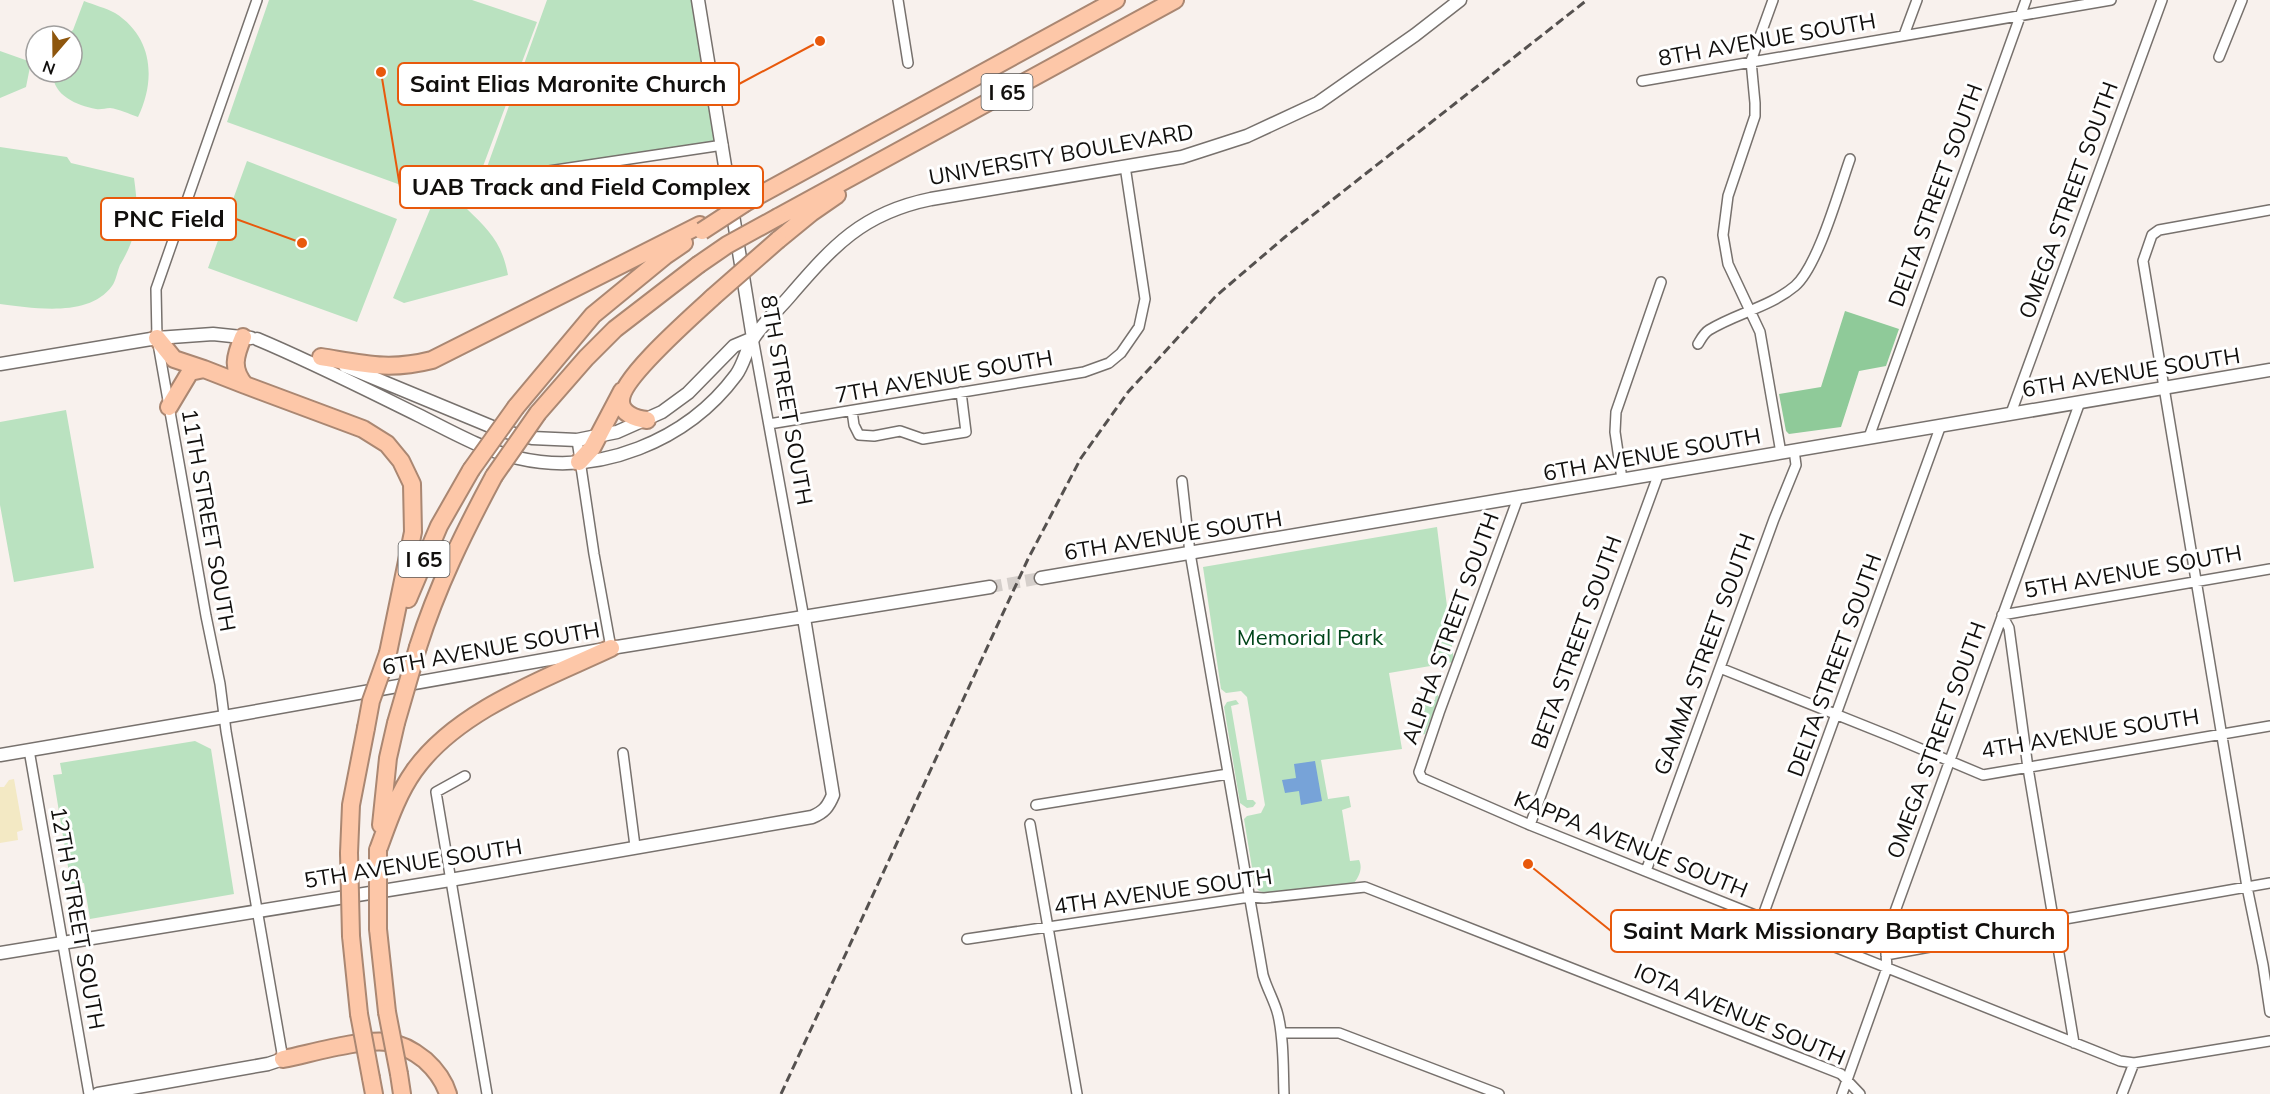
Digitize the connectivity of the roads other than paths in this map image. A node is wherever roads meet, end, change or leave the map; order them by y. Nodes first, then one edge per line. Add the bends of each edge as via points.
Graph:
1 (257, 0) edge
2 (698, 0) edge
3 (898, 0) edge
4 (1116, 0) edge
5 (1175, 0) edge
6 (1460, 0) edge
7 (1773, 0) edge
8 (1917, 0) edge
9 (2026, 0) edge
10 (2111, 0) edge
11 (2162, 0) edge
12 (2242, 0) edge
13 (2021, 15) junction
14 (1904, 35) junction
15 (2219, 57) dead end
16 (1751, 61) junction
17 (908, 63) dead end
18 (1641, 81) dead end
19 (915, 142) junction
20 (723, 145) junction
21 (1850, 159) dead end
22 (1125, 166) junction
23 (476, 201) dead end
24 (2270, 210) edge
25 (701, 228) junction
26 (1661, 282) dead end
27 (1751, 311) junction
28 (157, 338) junction
29 (250, 338) junction
30 (753, 338) junction
31 (1698, 344) dead end
32 (321, 357) junction
33 (0, 364) edge
34 (204, 369) junction
35 (2270, 370) edge
36 (245, 385) junction
37 (624, 388) junction
38 (2163, 388) junction
39 (961, 392) junction
40 (2080, 402) junction
41 (169, 407) junction
42 (852, 411) junction
43 (2011, 413) junction
44 (648, 420) junction
45 (769, 424) junction
46 (1941, 425) junction
47 (597, 437) junction
48 (1869, 437) junction
49 (577, 440) junction
50 (1794, 450) junction
51 (1781, 453) junction
52 (579, 462) junction
53 (1659, 473) junction
54 (1622, 479) junction
55 (1182, 481) dead end
56 (1518, 498) junction
57 (1190, 553) junction
58 (2270, 569) edge
59 (1041, 578) tunnel mouth
60 (2197, 582) junction
61 (990, 587) tunnel mouth
62 (2002, 615) junction
63 (804, 618) junction
64 (611, 648) junction
65 (388, 653) junction
66 (1720, 668) junction
67 (1837, 714) junction
68 (224, 717) junction
69 (2270, 726) edge
70 (2223, 734) junction
71 (29, 750) junction
72 (623, 753) dead end
73 (0, 755) edge
74 (1950, 760) junction
75 (2028, 768) junction
76 (1419, 772) joint
77 (1228, 774) junction
78 (465, 776) dead end
79 (1036, 805) dead end
80 (829, 806) joint
81 (1030, 824) dead end
82 (1530, 825) junction
83 (636, 846) junction
84 (378, 850) junction
85 (1646, 871) junction
86 (450, 880) junction
87 (2270, 884) edge
88 (1365, 887) joint
89 (2247, 887) junction
90 (1250, 897) junction
91 (257, 910) junction
92 (1762, 918) junction
93 (2055, 922) junction
94 (1049, 928) junction
95 (967, 939) dead end
96 (63, 942) junction
97 (0, 953) edge
98 (1886, 955) junction
99 (1887, 968) junction
100 (2270, 1012) edge
101 (1281, 1033) junction
102 (2071, 1041) junction
103 (2270, 1041) edge
104 (283, 1059) junction
105 (2134, 1064) junction
106 (1846, 1080) junction
107 (373, 1086) edge
108 (89, 1094) edge
109 (98, 1094) edge
110 (402, 1094) edge
111 (448, 1094) edge
112 (487, 1094) edge
113 (1077, 1094) edge
114 (1284, 1094) edge
115 (1499, 1094) edge
116 (1842, 1094) edge
117 (1860, 1094) edge
118 (2122, 1094) edge

1 - 28 street, 11TH STREET SOUTH via 156,289
2 - 20 main road, 8TH STREET SOUTH
3 - 17 street
4 - 25 highway, I 65, bridge
5 - 19 highway, I 65
6 - 22 main road, UNIVERSITY BOULEVARD via 1318,103 1247,136 1182,157
7 - 16 street
8 - 14 street
9 - 13 street, DELTA STREET SOUTH
10 - 13 street, 8TH AVENUE SOUTH
11 - 43 street, OMEGA STREET SOUTH
12 - 15 street
13 - 14 street, 8TH AVENUE SOUTH
13 - 48 street, DELTA STREET SOUTH
14 - 16 street, 8TH AVENUE SOUTH
16 - 18 street, 8TH AVENUE SOUTH
16 - 27 street via 1755,116 1728,196 1724,235 1728,264
19 - 37 highway, bridge via 778,240 665,341
19 - 84 highway, I 65, bridge via 727,245 666,287 615,329 538,413 494,476 430,608 388,758
20 - 23 street via 482,181
20 - 30 main road, 8TH STREET SOUTH
21 - 27 street via 1804,276 1785,293
22 - 30 main road, UNIVERSITY BOULEVARD via 931,199 884,213 830,251
22 - 39 street, 7TH AVENUE SOUTH via 1145,298 1139,327 1121,353 1084,372
24 - 38 street via 2172,227 2152,235 2143,268
25 - 32 highway via 432,360 386,367
25 - 65 highway, I 65, bridge via 593,315 516,407 471,470 439,526
26 - 54 street via 1616,412
27 - 31 street via 1708,331
27 - 51 street via 1763,345
28 - 29 main road, UNIVERSITY BOULEVARD via 213,334
28 - 33 main road, UNIVERSITY BOULEVARD
28 - 34 highway via 174,359
28 - 41 street, 11TH STREET SOUTH
29 - 32 main road, UNIVERSITY BOULEVARD
29 - 36 highway via 237,350 235,367
29 - 52 main road, UNIVERSITY BOULEVARD via 308,360 490,449 535,461
30 - 44 main road, UNIVERSITY BOULEVARD via 734,346 688,393
30 - 45 street, 8TH STREET SOUTH
30 - 52 main road, UNIVERSITY BOULEVARD via 737,374 692,419 637,449
32 - 49 main road, UNIVERSITY BOULEVARD via 502,431 532,438
34 - 36 highway
34 - 41 highway via 190,372
35 - 38 main road, 6TH AVENUE SOUTH
36 - 65 highway via 363,429 387,444 401,461 412,484 414,523
37 - 44 highway via 623,410
37 - 47 highway
38 - 40 main road, 6TH AVENUE SOUTH
38 - 60 street
39 - 42 street, 7TH AVENUE SOUTH
39 - 42 street via 966,432 941,437 923,439 900,431 859,435
40 - 43 main road, 6TH AVENUE SOUTH
40 - 62 street, OMEGA STREET SOUTH
41 - 68 street, 11TH STREET SOUTH
42 - 45 street, 7TH AVENUE SOUTH
43 - 46 main road, 6TH AVENUE SOUTH
44 - 47 main road, UNIVERSITY BOULEVARD
45 - 63 street, 8TH STREET SOUTH
46 - 48 main road, 6TH AVENUE SOUTH
46 - 67 street, DELTA STREET SOUTH
47 - 49 main road, UNIVERSITY BOULEVARD
47 - 52 highway
48 - 50 main road, 6TH AVENUE SOUTH
49 - 52 street
50 - 51 main road, 6TH AVENUE SOUTH
50 - 66 street, GAMMA STREET SOUTH via 1796,465
51 - 53 main road, 6TH AVENUE SOUTH
52 - 64 street
53 - 54 main road, 6TH AVENUE SOUTH
53 - 82 street, BETA STREET SOUTH
54 - 56 main road, 6TH AVENUE SOUTH
55 - 57 street
56 - 57 main road, 6TH AVENUE SOUTH
56 - 76 street, ALPHA STREET SOUTH
57 - 59 main road, 6TH AVENUE SOUTH
57 - 77 street
58 - 60 street, 5TH AVENUE SOUTH
60 - 62 street, 5TH AVENUE SOUTH
60 - 70 street
61 - 63 main road, 6TH AVENUE SOUTH
62 - 74 street, OMEGA STREET SOUTH
62 - 75 street via 2009,628
63 - 64 main road, 6TH AVENUE SOUTH
63 - 80 main road, 8TH STREET SOUTH via 833,795
64 - 68 main road, 6TH AVENUE SOUTH
64 - 84 highway via 485,710 436,746 414,770 398,798
65 - 107 highway, I 65, bridge via 371,701 351,805 351,936 359,1014
66 - 67 street, 4TH AVENUE SOUTH
66 - 85 street, GAMMA STREET SOUTH
67 - 74 street, 4TH AVENUE SOUTH
67 - 92 street, DELTA STREET SOUTH
68 - 71 main road, 6TH AVENUE SOUTH
68 - 91 street, 11TH STREET SOUTH
69 - 70 street, 4TH AVENUE SOUTH
70 - 75 street, 4TH AVENUE SOUTH
70 - 89 street
71 - 73 main road, 6TH AVENUE SOUTH
71 - 96 street, 12TH STREET SOUTH
72 - 83 street
74 - 75 street, 4TH AVENUE SOUTH via 1983,775
74 - 98 street, OMEGA STREET SOUTH via 1885,939
75 - 93 street
76 - 82 street, KAPPA AVENUE SOUTH via 1422,778
77 - 79 street
77 - 90 street
78 - 86 street via 435,792
80 - 83 main road, 5TH AVENUE SOUTH via 812,817
81 - 94 street
82 - 85 street, KAPPA AVENUE SOUTH
83 - 86 main road, 5TH AVENUE SOUTH
84 - 110 highway, I 65, bridge via 378,929 387,1012
85 - 92 street, KAPPA AVENUE SOUTH
86 - 91 main road, 5TH AVENUE SOUTH
86 - 112 street
87 - 89 street
88 - 90 street, 4TH AVENUE SOUTH
88 - 106 street, IOTA AVENUE SOUTH via 1697,1016 1841,1074
89 - 93 street
89 - 100 street
90 - 94 street, 4TH AVENUE SOUTH
90 - 101 street via 1263,975
91 - 96 main road, 5TH AVENUE SOUTH
91 - 104 street, 11TH STREET SOUTH
92 - 99 street, KAPPA AVENUE SOUTH
93 - 98 street
93 - 102 street
94 - 95 street, 4TH AVENUE SOUTH
94 - 113 street
96 - 97 main road, 5TH AVENUE SOUTH
96 - 108 street, 12TH STREET SOUTH
98 - 99 street, OMEGA STREET SOUTH
99 - 102 street, KAPPA AVENUE SOUTH
99 - 106 street, OMEGA STREET SOUTH
101 - 114 street
101 - 115 street via 1339,1034
102 - 105 street, KAPPA AVENUE SOUTH
103 - 105 street
104 - 109 main road
104 - 111 highway via 363,1044 392,1043 415,1052 432,1066
105 - 118 street
106 - 116 street, OMEGA STREET SOUTH
106 - 117 street, IOTA AVENUE SOUTH

